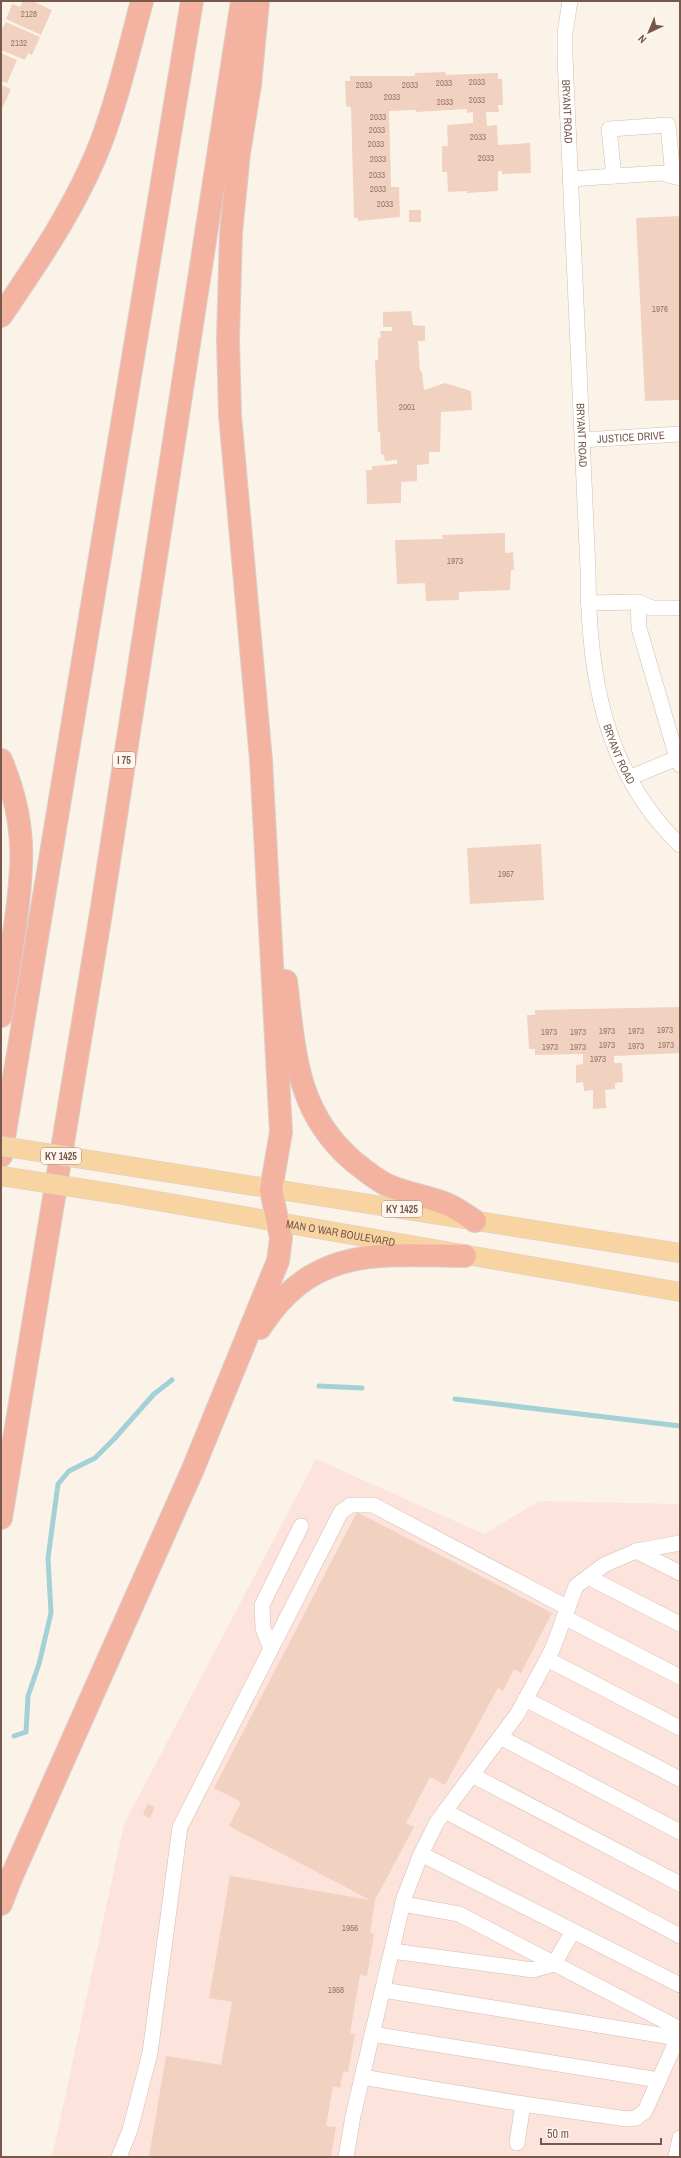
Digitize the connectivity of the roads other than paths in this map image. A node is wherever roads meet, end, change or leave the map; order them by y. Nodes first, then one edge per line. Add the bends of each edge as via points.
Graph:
1 (142, 1) edge
2 (192, 1) edge
3 (242, 1) edge
4 (258, 1) edge
5 (570, 1) edge
6 (614, 176) junction
7 (677, 177) edge
8 (570, 179) junction
9 (1, 316) edge
10 (680, 434) edge
11 (582, 440) junction
12 (638, 602) junction
13 (588, 603) junction
14 (680, 608) edge
15 (1, 760) edge
16 (679, 760) edge
17 (629, 778) junction
18 (262, 793) junction
19 (680, 845) edge
20 (1, 1016) edge
21 (1, 1146) edge
22 (1, 1156) edge
23 (1, 1176) edge
24 (271, 1190) junction
25 (475, 1221) junction
26 (278, 1222) junction
27 (680, 1253) edge
28 (465, 1256) junction
29 (680, 1292) edge
30 (228, 1383) junction
31 (1, 1518) edge
32 (301, 1526) dead end
33 (680, 1543) edge
34 (636, 1551) junction
35 (680, 1572) edge
36 (588, 1577) junction
37 (566, 1613) junction
38 (680, 1624) edge
39 (271, 1649) junction
40 (547, 1659) junction
41 (680, 1677) edge
42 (525, 1699) junction
43 (680, 1728) edge
44 (500, 1737) junction
45 (472, 1775) junction
46 (680, 1779) edge
47 (445, 1811) junction
48 (680, 1832) edge
49 (421, 1854) junction
50 (680, 1884) edge
51 (1, 1904) edge
52 (403, 1904) junction
53 (573, 1931) junction
54 (680, 1936) edge
55 (392, 1951) junction
56 (554, 1964) junction
57 (680, 1985) edge
58 (383, 1990) junction
59 (679, 2033) edge
60 (372, 2034) junction
61 (362, 2077) junction
62 (659, 2080) junction
63 (523, 2104) junction
64 (680, 2138) edge
65 (517, 2143) dead end
66 (119, 2157) edge
67 (346, 2157) edge
68 (676, 2157) edge

1 - 9 highway via 119,89 100,145 75,199
2 - 22 highway
3 - 31 highway, I 75 via 101,913
4 - 18 highway via 231,233 228,339 230,415
5 - 8 street, BRYANT ROAD via 565,33 565,57
6 - 7 street via 661,174
6 - 7 street via 610,130 668,126
6 - 8 street
8 - 11 street, BRYANT ROAD
10 - 11 street, JUSTICE DRIVE
11 - 13 street, BRYANT ROAD
12 - 13 street
12 - 14 street via 652,608
12 - 16 street via 639,628
13 - 17 street, BRYANT ROAD via 592,661 602,711 609,734
15 - 20 highway via 11,785 19,828 21,867
16 - 17 street
17 - 19 street, BRYANT ROAD via 644,802
18 - 24 highway via 281,1132
18 - 25 highway via 296,1057 302,1086 312,1110 325,1132 341,1150 379,1179 412,1195 449,1205
21 - 24 main road, KY 1425, bridge
23 - 26 main road, MAN O WAR BOULEVARD, bridge
24 - 25 main road, KY 1425
24 - 26 highway
25 - 27 main road, KY 1425
26 - 28 main road, MAN O WAR BOULEVARD
26 - 30 highway via 282,1238 278,1261
28 - 29 main road, MAN O WAR BOULEVARD
28 - 30 highway via 373,1255 332,1264 315,1273 276,1305
30 - 51 highway via 193,1469
32 - 39 street via 262,1605 263,1628
33 - 34 street
34 - 35 street
34 - 36 street via 604,1565
36 - 37 street via 576,1586
36 - 38 street
37 - 39 street via 373,1505 351,1505 341,1512
37 - 40 street
37 - 41 street
39 - 66 street via 180,1827 150,2052 130,2130
40 - 42 street
40 - 43 street
42 - 44 street
42 - 46 street
44 - 45 street
44 - 48 street
45 - 47 street
45 - 50 street
47 - 49 street
47 - 54 street
49 - 52 street
49 - 53 street
52 - 55 street
52 - 56 street via 459,1914
53 - 56 street
53 - 57 street
55 - 56 street via 532,1970
55 - 58 street
56 - 59 street
58 - 59 street
58 - 60 street
59 - 62 street
60 - 61 street
60 - 62 street
61 - 63 street
61 - 67 street
62 - 63 street via 645,2111 636,2118 627,2119
63 - 65 street
64 - 68 street

